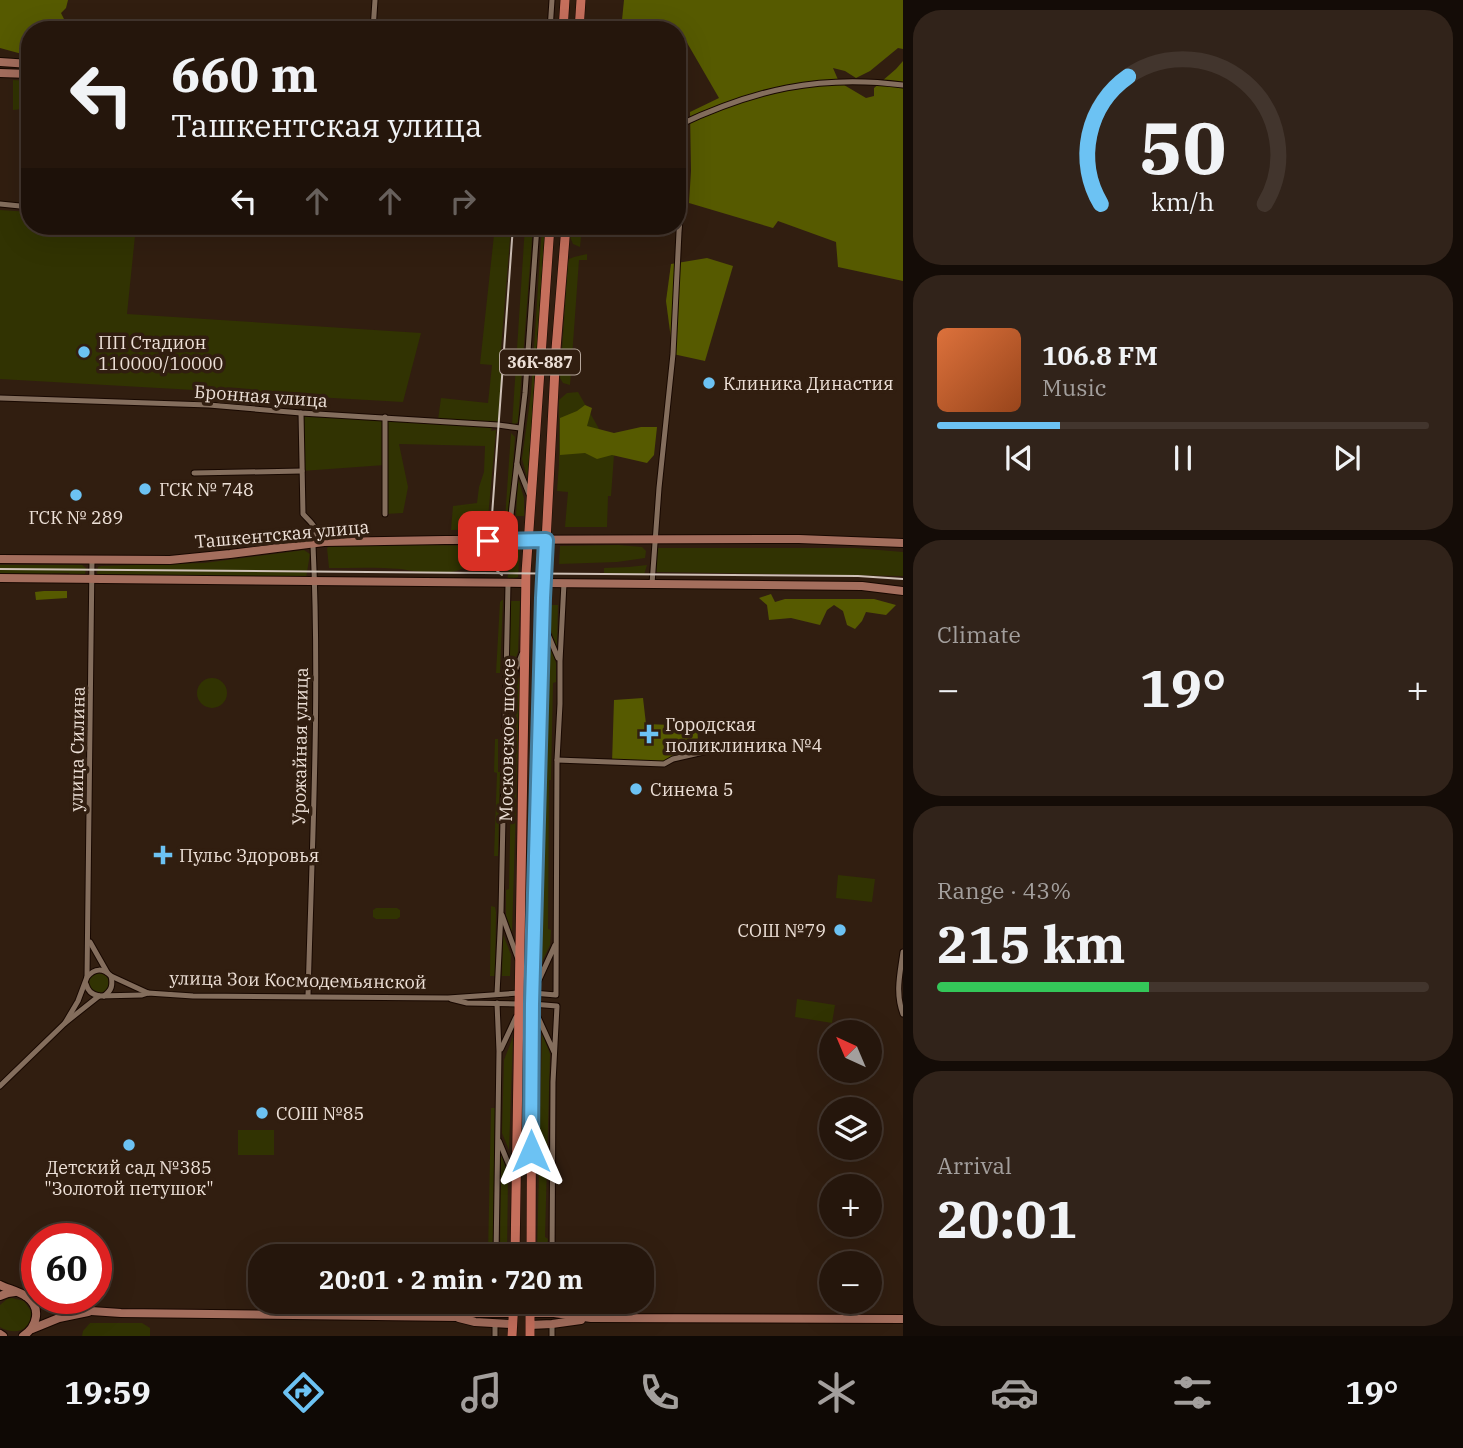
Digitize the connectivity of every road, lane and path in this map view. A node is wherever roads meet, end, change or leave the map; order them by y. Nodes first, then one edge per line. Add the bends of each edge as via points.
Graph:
1 (375, 0) edge
2 (552, 0) edge
3 (565, 0) edge
4 (581, 0) edge
5 (374, 21) edge
6 (551, 21) edge
7 (563, 21) edge
8 (580, 21) edge
9 (0, 62) edge
10 (21, 63) edge
11 (0, 73) edge
12 (21, 74) edge
13 (903, 85) edge
14 (686, 122) edge
15 (0, 204) edge
16 (21, 206) edge
17 (536, 235) edge
18 (549, 235) edge
19 (565, 235) edge
20 (679, 235) edge
21 (0, 398) edge
22 (302, 413) junction
23 (385, 417) junction
24 (520, 428) junction
25 (516, 461) junction
26 (302, 471) junction
27 (194, 473) dead end
28 (531, 498) junction
29 (385, 514) dead end
30 (654, 539) junction
31 (528, 540) junction
32 (546, 540) junction
33 (508, 541) junction
34 (903, 543) edge
35 (313, 545) junction
36 (0, 559) edge
37 (92, 559) junction
38 (0, 578) edge
39 (92, 579) junction
40 (315, 581) junction
41 (525, 583) junction
42 (543, 583) junction
43 (564, 583) junction
44 (508, 584) junction
45 (652, 584) junction
46 (903, 591) edge
47 (542, 622) junction
48 (524, 648) junction
49 (559, 661) junction
50 (505, 693) junction
51 (708, 751) dead end
52 (557, 761) junction
53 (501, 912) junction
54 (88, 939) junction
55 (555, 944) junction
56 (903, 952) edge
57 (519, 961) junction
58 (109, 974) junction
59 (87, 981) junction
60 (148, 993) junction
61 (519, 993) junction
62 (533, 993) junction
63 (497, 994) junction
64 (101, 996) junction
65 (308, 996) junction
66 (448, 998) junction
67 (497, 1003) junction
68 (532, 1004) junction
69 (518, 1009) junction
70 (903, 1014) edge
71 (65, 1023) junction
72 (499, 1051) junction
73 (554, 1052) junction
74 (0, 1086) edge
75 (498, 1138) junction
76 (515, 1179) junction
77 (496, 1244) edge
78 (515, 1244) edge
79 (531, 1244) edge
80 (552, 1244) edge
81 (0, 1285) edge
82 (21, 1294) edge
83 (21, 1294) edge
84 (0, 1296) edge
85 (112, 1311) edge
86 (36, 1314) edge
87 (77, 1314) edge
88 (470, 1314) edge
89 (513, 1314) edge
90 (530, 1314) edge
91 (561, 1314) edge
92 (456, 1317) junction
93 (591, 1318) junction
94 (903, 1319) edge
95 (495, 1324) junction
96 (512, 1324) junction
97 (552, 1324) junction
98 (530, 1325) junction
99 (27, 1334) edge
100 (495, 1336) edge
101 (512, 1336) edge
102 (530, 1336) edge
103 (552, 1336) edge

1 - 5 street
2 - 6 street
3 - 7 main road
4 - 8 main road
9 - 10 main road
11 - 12 main road
13 - 14 street via 805,83 749,97
15 - 16 street
17 - 24 street
18 - 28 main road, Московское шоссе / 36К-887
19 - 32 main road, Московское шоссе / 36К-887
20 - 30 street via 673,354
21 - 22 street, Бронная улица
22 - 23 street, Бронная улица
22 - 26 street
23 - 24 street, Бронная улица
23 - 29 street
24 - 25 street
25 - 28 street
25 - 33 street
26 - 27 street
26 - 35 street via 303,514 317,535
28 - 31 main road, Московское шоссе / 36К-887
30 - 32 main road, Ташкентская улица
30 - 34 main road, Ташкентская улица
30 - 45 street
31 - 32 main road, Ташкентская улица
31 - 33 main road, Ташкентская улица
31 - 41 main road, Московское шоссе / 36К-887
32 - 42 main road, Московское шоссе / 36К-887
33 - 35 main road, Ташкентская улица
35 - 37 main road, Ташкентская улица via 170,560
35 - 40 street, Урожайная улица
36 - 37 main road, Ташкентская улица
37 - 39 street, улица Силина
38 - 39 main road
39 - 40 main road
39 - 54 street, улица Силина
40 - 44 main road
40 - 65 street, Урожайная улица
41 - 42 main road
41 - 44 main road
41 - 48 main road, Московское шоссе / 36К-887
42 - 43 main road
42 - 47 main road, Московское шоссе / 36К-887
43 - 45 main road
43 - 49 street
44 - 50 street
45 - 46 main road via 862,586
47 - 49 street
47 - 62 main road, Московское шоссе / 36К-887
48 - 50 street
48 - 57 main road, Московское шоссе / 36К-887
49 - 52 street
50 - 53 street
51 - 52 street via 664,765
52 - 55 street
53 - 57 street
53 - 63 street
54 - 58 street
54 - 59 street, улица Силина
55 - 62 street
55 - 62 street, улица Зои Космодемьянской via 556,995
56 - 70 street via 898,989
57 - 61 main road, Московское шоссе / 36К-887
58 - 59 street via 97,970
58 - 60 street, улица Зои Космодемьянской
58 - 64 street via 110,992
59 - 64 street via 93,995
59 - 71 street
60 - 64 street, улица Зои Космодемьянской
60 - 65 street, улица Зои Космодемьянской
61 - 62 main road, улица Зои Космодемьянской
61 - 63 street, улица Зои Космодемьянской
61 - 69 main road, Московское шоссе / 36К-887
62 - 68 main road, Московское шоссе / 36К-887
63 - 66 street, улица Зои Космодемьянской
64 - 71 street
65 - 66 street, улица Зои Космодемьянской
66 - 67 street, улица Зои Космодемьянской
67 - 69 street, улица Зои Космодемьянской
67 - 72 street
68 - 69 main road, улица Зои Космодемьянской
68 - 73 street
68 - 73 street, улица Зои Космодемьянской via 557,1006
68 - 79 main road, Московское шоссе / 36К-887
69 - 72 street
69 - 76 main road, Московское шоссе / 36К-887
71 - 74 street
72 - 75 street
73 - 80 street
75 - 76 street
75 - 77 street
76 - 78 main road, Московское шоссе / 36К-887
81 - 82 main road
83 - 84 main road
85 - 92 main road
86 - 99 main road
87 - 99 main road
88 - 92 main road
89 - 96 main road
90 - 98 main road
91 - 93 main road
92 - 95 main road
93 - 94 main road
93 - 97 main road
95 - 96 main road
95 - 100 street
96 - 98 main road
96 - 101 main road
97 - 98 main road
97 - 103 street
98 - 102 main road

